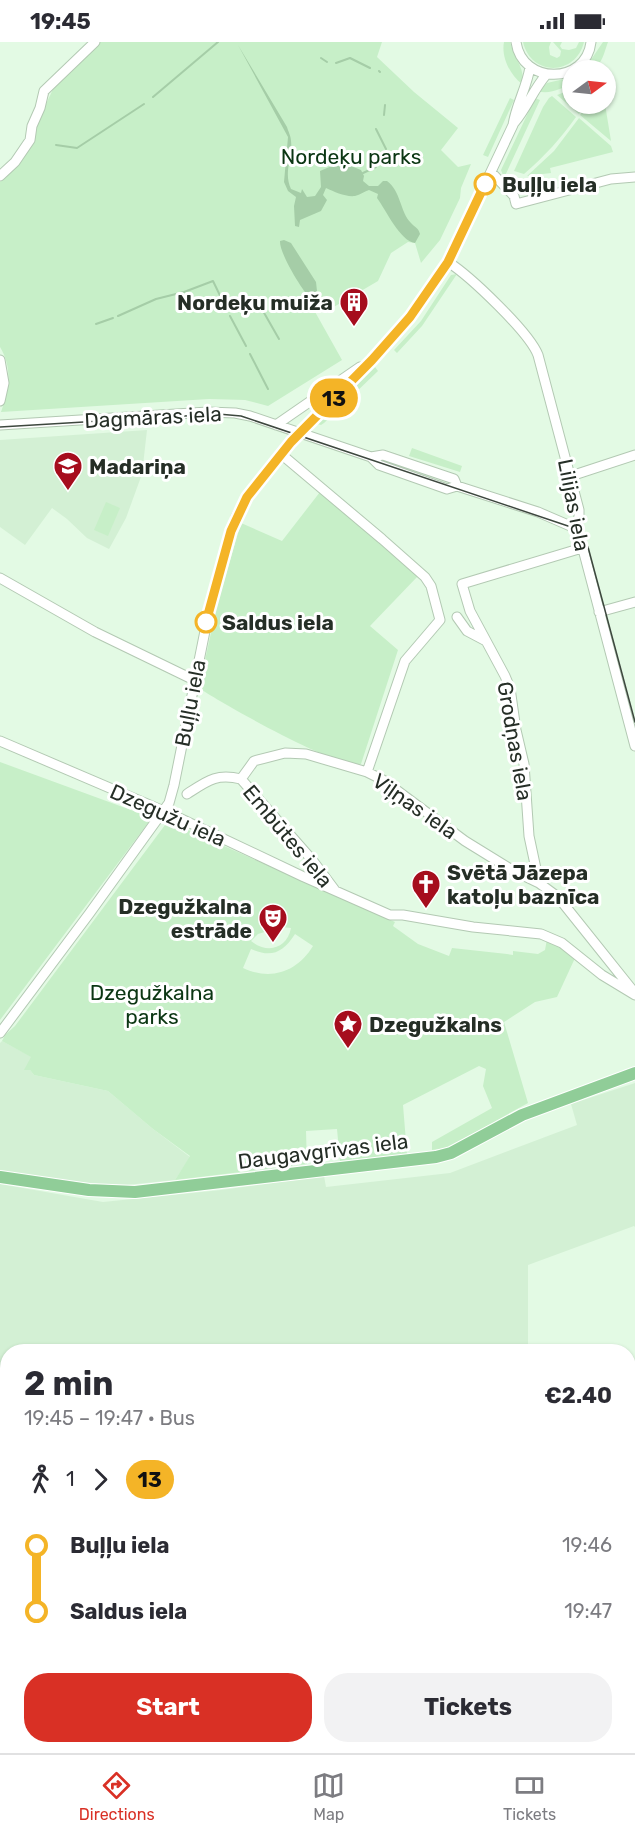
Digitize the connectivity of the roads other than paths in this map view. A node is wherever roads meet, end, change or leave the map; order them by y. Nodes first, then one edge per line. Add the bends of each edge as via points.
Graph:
1 (95, 42) edge
2 (516, 42) edge
3 (593, 44) edge
4 (530, 67) junction
5 (546, 75) junction
6 (513, 125) junction
7 (491, 172) junction
8 (0, 176) edge
9 (635, 177) edge
10 (448, 262) junction
11 (0, 360) edge
12 (372, 360) junction
13 (0, 401) edge
14 (0, 425) edge
15 (276, 425) junction
16 (300, 433) junction
17 (281, 454) junction
18 (635, 455) edge
19 (570, 476) junction
20 (575, 528) junction
21 (582, 548) junction
22 (0, 578) edge
23 (635, 602) edge
24 (470, 611) junction
25 (599, 612) junction
26 (457, 617) junction
27 (440, 620) junction
28 (484, 640) junction
29 (194, 680) junction
30 (0, 741) edge
31 (635, 746) edge
32 (367, 772) junction
33 (241, 779) junction
34 (187, 794) dead end
35 (164, 811) junction
36 (539, 883) junction
37 (335, 891) junction
38 (635, 995) edge
39 (0, 1033) edge
40 (635, 1073) edge
41 (0, 1177) edge

1 - 8 street via 44,91 30,140
2 - 4 street
3 - 5 street via 575,69 561,75
4 - 5 street
4 - 6 street, Buļļu iela
5 - 6 street, Buļļu iela
6 - 7 street, Buļļu iela
7 - 9 street via 514,196 516,204 611,179
7 - 10 street, Buļļu iela
10 - 12 street, Buļļu iela via 410,317
10 - 19 street, Lilijas iela via 462,271 535,347
11 - 13 street via 4,383
12 - 15 street
12 - 16 street, Buļļu iela
14 - 15 street, Dagmāras iela via 220,412
15 - 16 street, Dagmāras iela
16 - 17 street, Buļļu iela
16 - 20 street, Dagmāras iela via 447,489 457,486
17 - 27 street via 425,578
17 - 29 street, Buļļu iela via 236,517
18 - 19 street
19 - 20 street, Lilijas iela via 579,510
20 - 21 street, Lilijas iela
21 - 24 street via 462,584
21 - 25 street, Lilijas iela
22 - 29 street via 96,632
23 - 25 street
24 - 26 street
24 - 28 street
25 - 31 street, Lilijas iela
26 - 27 street
26 - 28 street, Grodņas iela via 467,631
27 - 32 street via 405,661
28 - 36 street, Grodņas iela via 510,688
29 - 35 street, Buļļu iela via 174,785
30 - 35 street, Dzegužu iela
32 - 33 street, Viļņas iela via 306,754 285,753 254,761
32 - 36 street, Viļņas iela via 465,841
33 - 34 street via 219,776
33 - 37 street, Embūtes iela
35 - 37 street, Dzegužu iela
35 - 39 street, Buļļu iela
36 - 38 street, Viļņas iela via 573,914
37 - 38 street, Embūtes iela via 390,915 541,934 562,943
40 - 41 main road, Daugavgrīvas iela via 522,1115 451,1153 435,1157 135,1192 89,1190

